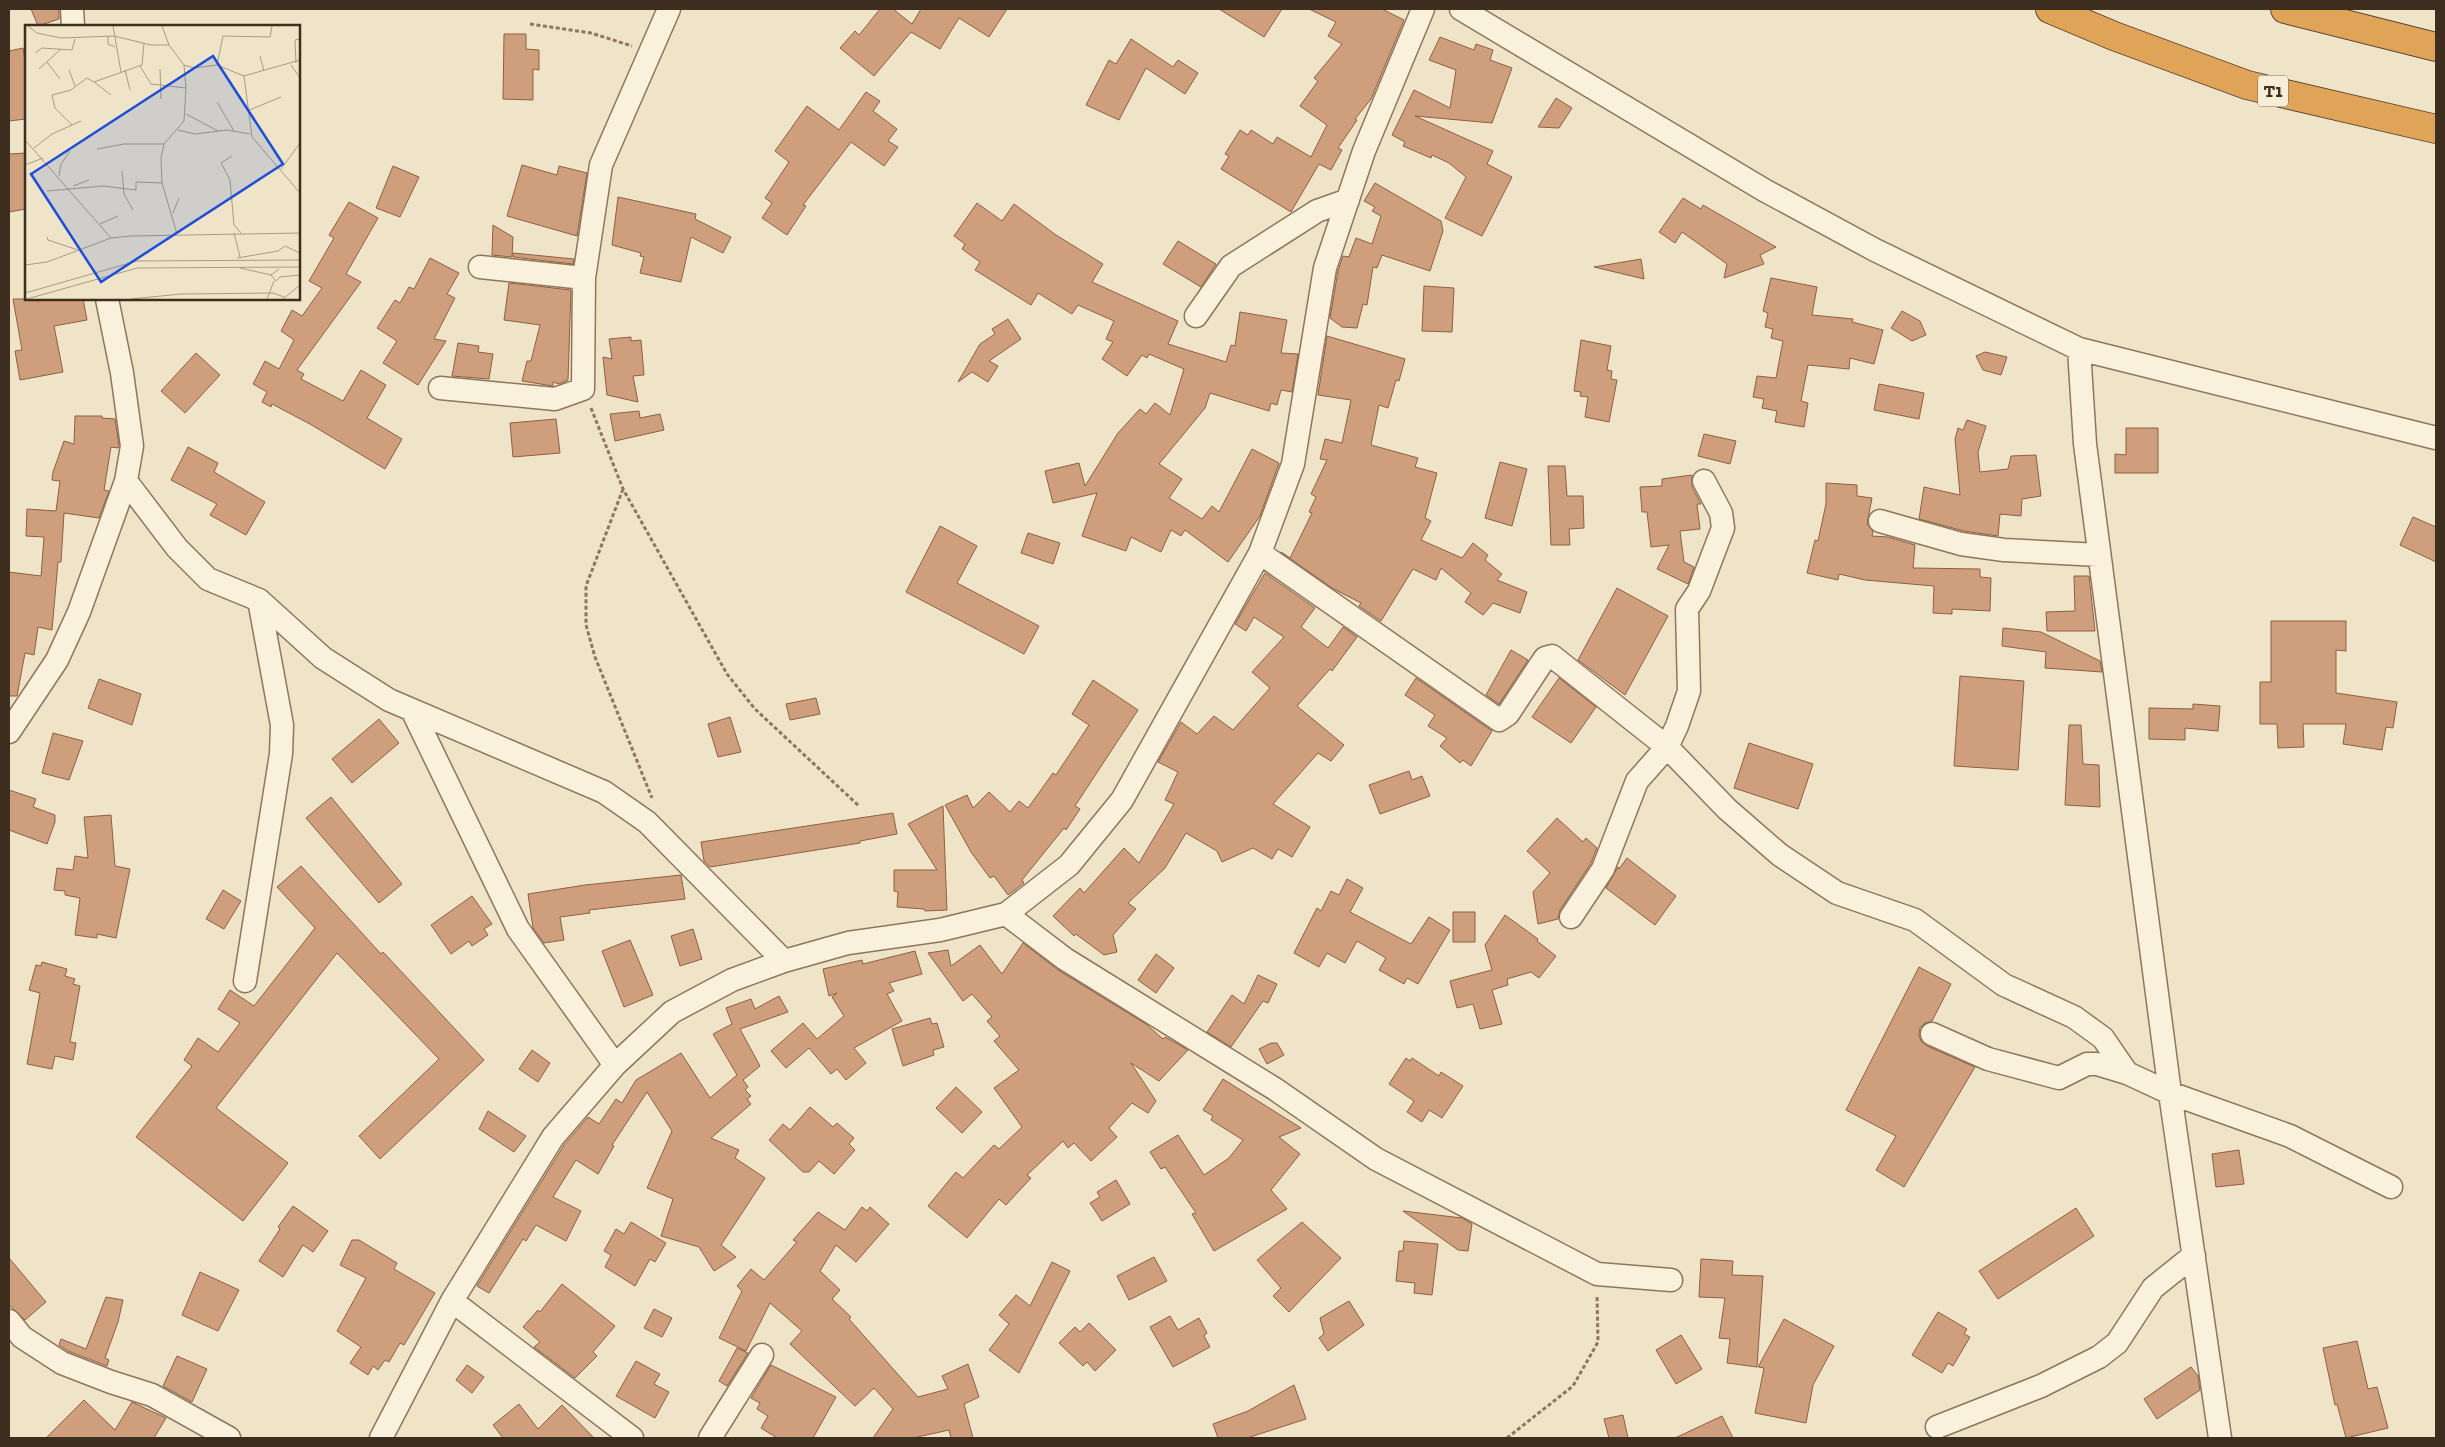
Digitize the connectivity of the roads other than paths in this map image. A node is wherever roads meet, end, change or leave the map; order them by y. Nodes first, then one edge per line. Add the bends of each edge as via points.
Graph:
1 (72, 9) edge
2 (669, 9) edge
3 (1424, 9) edge
4 (1461, 9) edge
5 (2050, 9) edge
6 (2285, 9) edge
7 (73, 25) edge
8 (2436, 47) edge
9 (2436, 129) edge
10 (1348, 200) junction
11 (480, 267) dead end
12 (584, 278) junction
13 (107, 300) edge
14 (1196, 316) dead end
15 (2079, 349) junction
16 (440, 388) dead end
17 (2436, 438) edge
18 (126, 481) junction
19 (1704, 481) dead end
20 (1880, 522) dead end
21 (1260, 554) junction
22 (2099, 555) junction
23 (259, 600) junction
24 (412, 710) junction
25 (12, 721) edge
26 (1667, 746) junction
27 (1006, 914) junction
28 (1571, 917) dead end
29 (784, 961) junction
30 (245, 981) dead end
31 (1932, 1034) dead end
32 (616, 1066) junction
33 (2127, 1074) junction
34 (2170, 1093) junction
35 (2391, 1186) dead end
36 (2194, 1255) junction
37 (1671, 1280) dead end
38 (452, 1301) junction
39 (13, 1336) edge
40 (762, 1355) dead end
41 (1937, 1427) dead end
42 (229, 1438) edge
43 (381, 1438) edge
44 (632, 1438) edge
45 (710, 1438) edge
46 (2220, 1438) edge

1 - 7 street
2 - 12 street via 602,165
3 - 10 street via 1364,151
4 - 15 street via 1764,190 1875,250
5 - 9 highway, T1 via 2247,85
6 - 8 highway
10 - 14 street via 1317,211 1231,266
10 - 21 street via 1325,268 1293,464
11 - 12 street
12 - 16 street via 583,389 555,399
13 - 18 street via 132,446
15 - 17 street
15 - 22 street via 2085,444
18 - 23 street via 177,548 208,579
18 - 25 street via 79,612 57,660
19 - 26 street via 1721,513 1723,528 1699,591 1687,609 1689,691
20 - 22 street via 1961,544 2004,550
21 - 26 street via 1499,720 1508,714 1544,658 1552,656
21 - 27 street via 1122,800 1069,865
22 - 34 street
23 - 24 street via 323,658 389,700
23 - 30 street via 282,725 282,754
24 - 29 street via 604,792 647,822
24 - 32 street via 518,929
26 - 28 street via 1637,781 1603,869
26 - 33 street via 1727,809 1780,854 1837,893 1915,920 2004,985 2074,1017 2103,1038
27 - 29 street via 940,930 848,943
27 - 37 street via 1065,959 1275,1089 1376,1159 1597,1274
29 - 32 street via 732,980 672,1012
31 - 33 street via 1988,1059 2059,1078 2088,1064
32 - 38 street via 552,1137
33 - 34 street
34 - 35 street via 2290,1136
34 - 36 street
36 - 41 street via 2153,1288 2117,1343 2099,1357 2041,1386
36 - 46 street
38 - 43 street
38 - 44 street
39 - 42 street via 62,1363 152,1395
40 - 45 street

